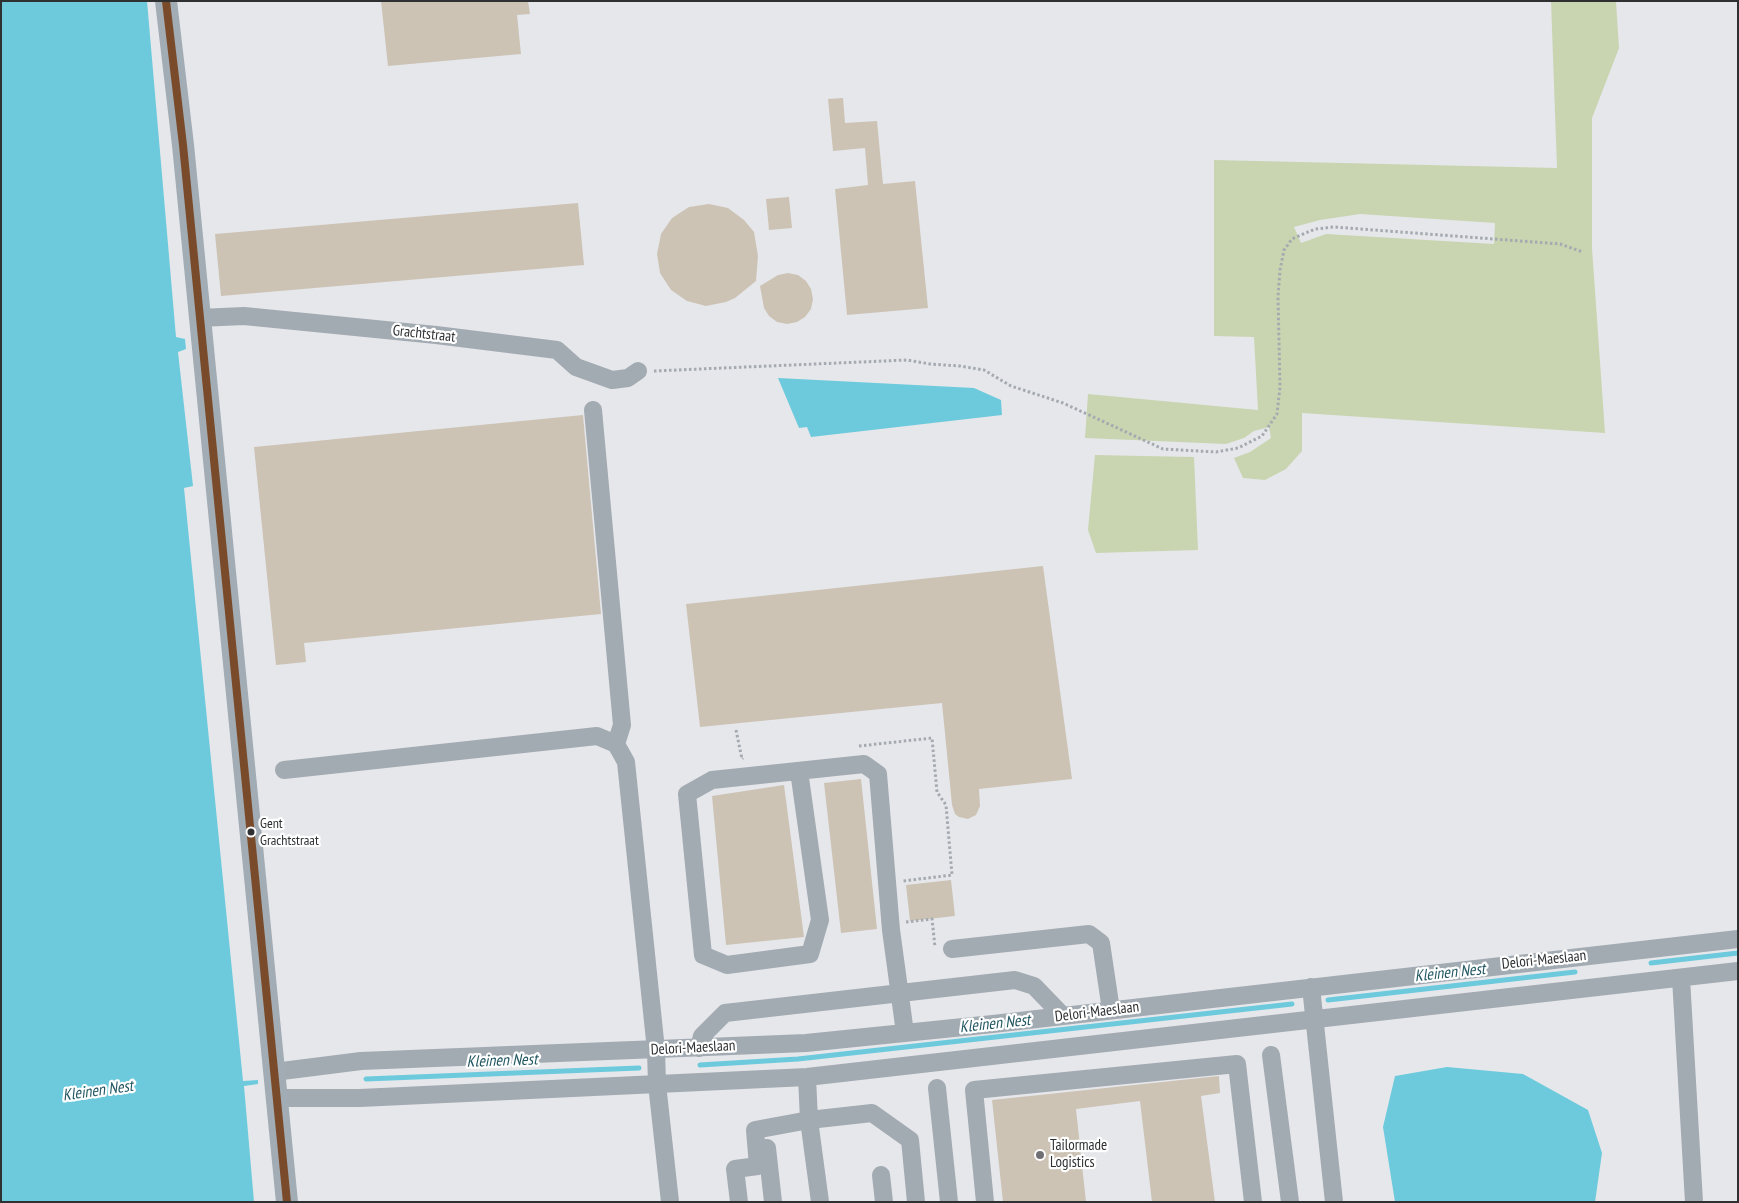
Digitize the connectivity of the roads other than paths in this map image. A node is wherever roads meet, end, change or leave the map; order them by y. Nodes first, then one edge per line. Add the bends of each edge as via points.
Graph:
1 (166, 1) edge
2 (199, 318) junction
3 (638, 370) road end
4 (593, 410) dead end
5 (616, 744) junction
6 (284, 770) dead end
7 (799, 771) junction
8 (1738, 938) edge
9 (952, 949) dead end
10 (1738, 971) edge
11 (1681, 978) junction
12 (1311, 987) junction
13 (900, 992) junction
14 (1111, 1010) junction
15 (1063, 1016) junction
16 (1315, 1020) junction
17 (905, 1033) junction
18 (699, 1048) junction
19 (656, 1050) junction
20 (1271, 1054) dead end
21 (274, 1072) junction
22 (807, 1077) junction
23 (657, 1084) junction
24 (937, 1088) dead end
25 (277, 1098) junction
26 (810, 1126) junction
27 (765, 1128) junction
28 (881, 1175) dead end
29 (287, 1202) edge
30 (670, 1202) edge
31 (739, 1202) edge
32 (773, 1202) edge
33 (820, 1202) edge
34 (884, 1202) edge
35 (916, 1202) edge
36 (949, 1202) edge
37 (985, 1202) edge
38 (1253, 1202) edge
39 (1290, 1202) edge
40 (1334, 1202) edge
41 (1694, 1202) edge

1 - 2 main road
2 - 3 street, Grachtstraat via 244,316 557,350 576,367 612,380 628,378
2 - 21 main road
4 - 5 street via 622,725
5 - 6 street via 597,736
5 - 19 street via 626,762
7 - 7 street via 712,780 687,794 703,955 727,965 810,954 820,920
7 - 13 street via 864,764 878,774 891,930
8 - 12 street, Delori-Maeslaan
9 - 14 street via 1089,934 1101,943
10 - 11 street
11 - 16 street
11 - 41 street
12 - 14 street, Delori-Maeslaan
12 - 16 street
13 - 15 street via 1015,980 1034,986
13 - 17 street
13 - 18 street via 725,1013 702,1036
14 - 15 street, Delori-Maeslaan
15 - 17 street, Delori-Maeslaan
16 - 22 street
16 - 40 street
17 - 18 street, Delori-Maeslaan via 806,1043
18 - 19 street, Delori-Maeslaan
19 - 21 street, Delori-Maeslaan via 361,1061
19 - 23 street
20 - 39 street
21 - 25 main road
22 - 23 street
22 - 26 street
23 - 25 street via 360,1098
23 - 30 street
24 - 36 street
25 - 29 main road
26 - 27 street
26 - 33 street
26 - 35 street via 872,1113 910,1140
27 - 31 street via 755,1130 758,1166 735,1169
27 - 32 street
28 - 34 street
37 - 38 street via 974,1090 1237,1064

